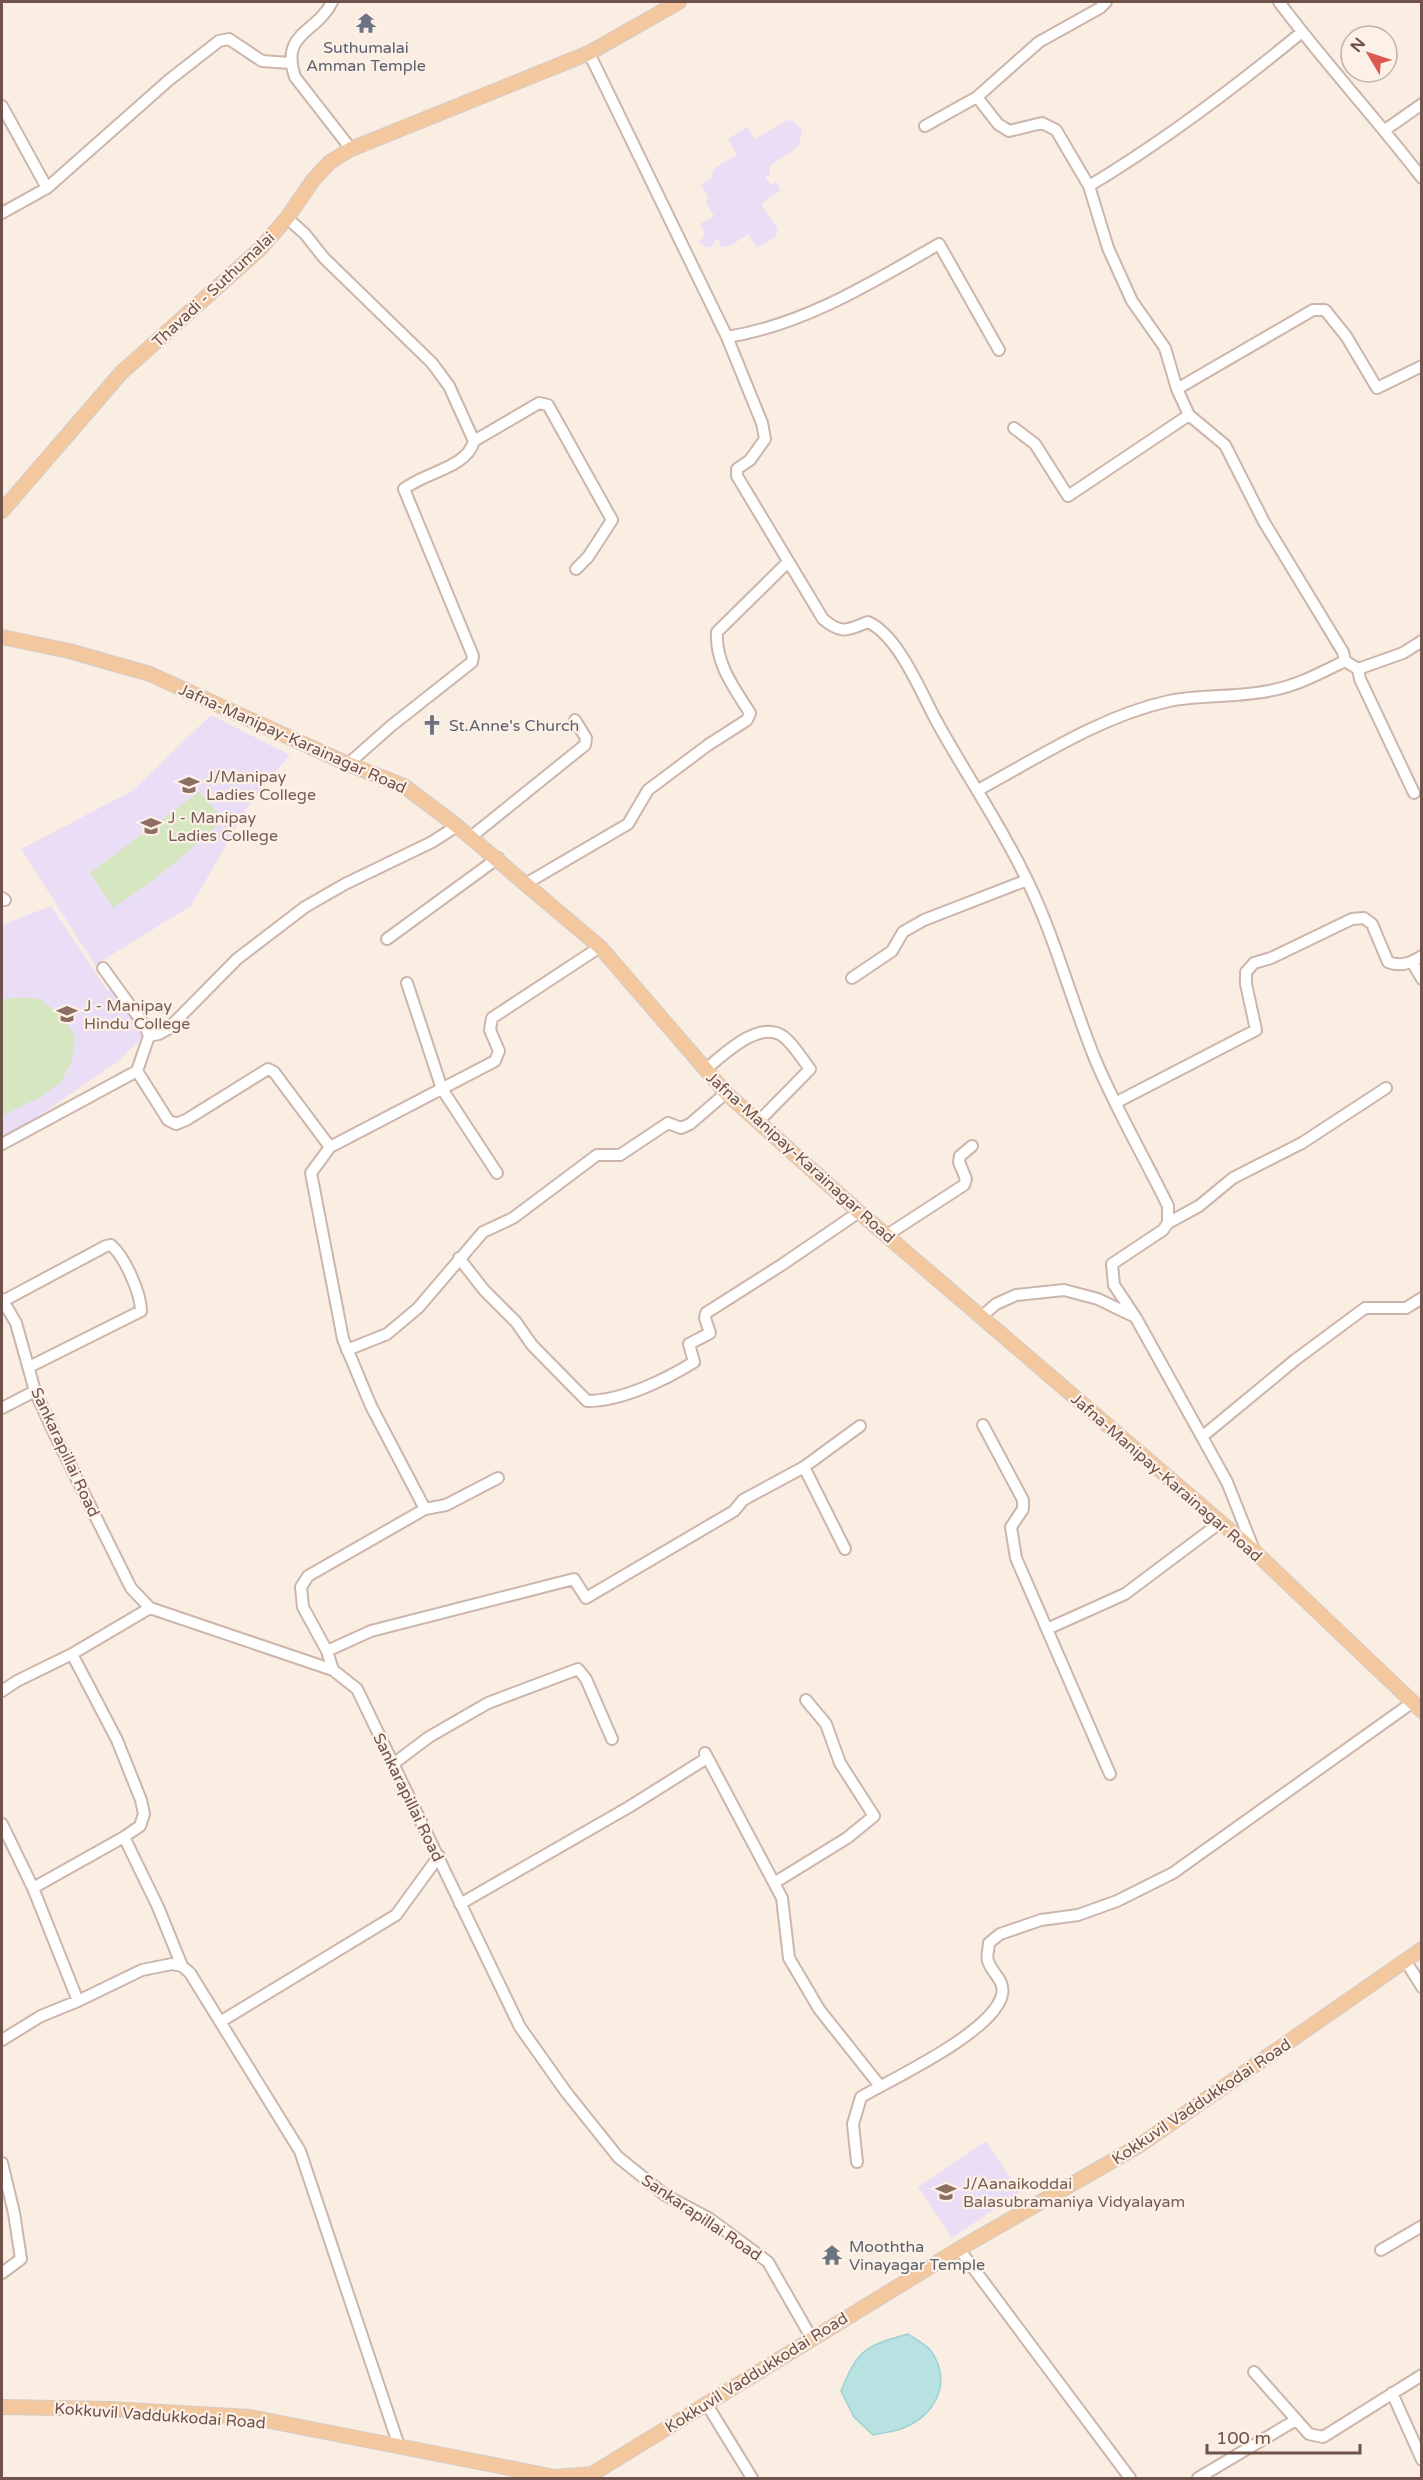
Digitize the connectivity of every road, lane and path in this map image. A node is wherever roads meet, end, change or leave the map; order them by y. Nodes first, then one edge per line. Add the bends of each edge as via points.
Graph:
1 (332, 2) edge
2 (679, 2) edge
3 (1106, 2) edge
4 (1280, 2) edge
5 (1302, 32) junction
6 (589, 53) junction
7 (290, 63) junction
8 (977, 97) junction
9 (1422, 104) edge
10 (2, 106) edge
11 (925, 126) dead end
12 (1385, 130) junction
13 (351, 149) junction
14 (1422, 178) edge
15 (1089, 186) junction
16 (46, 188) junction
17 (2, 213) edge
18 (287, 218) junction
19 (727, 338) junction
20 (999, 350) dead end
21 (1422, 366) edge
22 (1177, 389) junction
23 (1189, 415) junction
24 (1014, 428) dead end
25 (474, 441) junction
26 (2, 511) edge
27 (787, 563) junction
28 (576, 569) dead end
29 (2, 637) edge
30 (1422, 641) edge
31 (1345, 661) junction
32 (1358, 669) junction
33 (575, 720) dead end
34 (348, 764) junction
35 (978, 790) junction
36 (1414, 793) dead end
37 (458, 826) junction
38 (472, 836) junction
39 (498, 858) junction
40 (1027, 880) junction
41 (526, 883) junction
42 (387, 939) dead end
43 (600, 947) junction
44 (1417, 959) edge
45 (103, 968) dead end
46 (852, 978) dead end
47 (1422, 978) edge
48 (407, 983) dead end
49 (148, 1036) junction
50 (705, 1070) junction
51 (136, 1071) junction
52 (1386, 1088) dead end
53 (442, 1089) junction
54 (726, 1093) junction
55 (1117, 1102) junction
56 (758, 1122) junction
57 (2, 1144) edge
58 (972, 1146) dead end
59 (330, 1147) junction
60 (497, 1173) dead end
61 (859, 1212) junction
62 (1168, 1223) junction
63 (887, 1235) junction
64 (459, 1258) junction
65 (1422, 1298) edge
66 (2, 1300) edge
67 (981, 1317) junction
68 (1136, 1318) junction
69 (347, 1350) junction
70 (29, 1366) junction
71 (35, 1391) junction
72 (2, 1408) edge
73 (983, 1425) dead end
74 (860, 1426) dead end
75 (1203, 1436) junction
76 (804, 1467) junction
77 (498, 1478) dead end
78 (425, 1509) junction
79 (1221, 1522) junction
80 (845, 1549) dead end
81 (1254, 1551) junction
82 (150, 1608) junction
83 (1047, 1629) junction
84 (327, 1651) junction
85 (72, 1654) junction
86 (333, 1670) junction
87 (2, 1691) edge
88 (806, 1700) dead end
89 (1417, 1706) edge
90 (612, 1739) dead end
91 (393, 1764) junction
92 (1110, 1774) dead end
93 (2, 1824) edge
94 (124, 1837) junction
95 (439, 1856) junction
96 (774, 1883) junction
97 (33, 1888) junction
98 (460, 1904) junction
99 (1422, 1949) edge
100 (1405, 1960) junction
101 (182, 1966) junction
102 (1422, 1987) edge
103 (78, 2001) junction
104 (220, 2022) junction
105 (2, 2040) edge
106 (880, 2086) junction
107 (856, 2162) dead end
108 (2, 2163) edge
109 (1422, 2226) edge
110 (959, 2249) junction
111 (1381, 2250) dead end
112 (2, 2273) edge
113 (811, 2337) junction
114 (1254, 2372) dead end
115 (1422, 2375) edge
116 (1392, 2392) junction
117 (706, 2403) junction
118 (2, 2407) edge
119 (1296, 2420) junction
120 (399, 2446) junction
121 (1422, 2460) edge
122 (588, 2476) edge
123 (752, 2478) edge
124 (1130, 2478) edge
125 (1198, 2478) edge

1 - 7 street via 293,44
2 - 6 main road, Thavadi - Suthumalai
3 - 8 street via 1039,42
4 - 5 street
5 - 12 street
5 - 15 street via 1140,155
6 - 13 main road, Thavadi - Suthumalai
6 - 19 street
7 - 13 street via 295,76
7 - 16 street via 262,61 229,39 219,41
8 - 11 street
8 - 15 street via 998,124 1010,131 1042,123 1056,130
9 - 12 street
10 - 16 street
12 - 14 street
13 - 18 main road, Thavadi - Suthumalai via 330,162 313,180
15 - 22 street via 1108,248 1132,301 1165,348
16 - 17 street
18 - 25 street via 432,363 448,386
18 - 26 main road, Thavadi - Suthumalai via 260,249 122,373
19 - 20 street via 756,333 855,293 939,244
19 - 27 street via 765,439 750,460 737,469 737,476
21 - 22 street via 1377,388 1346,336 1325,310 1313,310
22 - 23 street
23 - 24 street via 1068,496 1035,444
23 - 31 street via 1225,445 1264,522
25 - 28 street via 538,403 548,405 612,520
25 - 34 street via 472,450 457,463 415,480 404,489 473,656 472,662
27 - 35 street via 823,619 835,629 868,622 879,627 897,649
27 - 41 street via 717,632 716,650 750,713 747,720 648,790 628,824
29 - 34 main road, Jafna-Manipay-Karainagar Road via 150,674
30 - 32 street via 1403,653
31 - 32 street
31 - 35 street via 1272,691 1170,701 1124,714
32 - 36 street
33 - 38 street via 586,738 585,745
34 - 37 main road, Jafna-Manipay-Karainagar Road via 404,786
35 - 40 street
37 - 38 main road, Jafna-Manipay-Karainagar Road
37 - 49 street via 305,908 237,959 168,1029
38 - 39 main road, Jafna-Manipay-Karainagar Road
39 - 41 main road, Jafna-Manipay-Karainagar Road
39 - 42 street
40 - 46 street via 917,924 903,932 892,951
40 - 55 street via 1096,1060
41 - 43 main road, Jafna-Manipay-Karainagar Road
43 - 50 main road, Jafna-Manipay-Karainagar Road
43 - 53 street via 492,1018 490,1029 499,1051 495,1061
44 - 47 street
44 - 55 street via 1396,966 1388,962 1372,924 1364,918 1352,919 1254,963 1246,972 1246,984 1256,1030
45 - 49 street via 145,1026
48 - 53 street
49 - 51 street
50 - 54 main road, Jafna-Manipay-Karainagar Road
50 - 56 street via 758,1032 771,1030 784,1037 810,1069
51 - 57 street
51 - 59 street via 168,1120 176,1124 268,1070 274,1072
52 - 62 street via 1302,1143 1233,1178 1199,1206
53 - 59 street
53 - 60 street
54 - 56 main road, Jafna-Manipay-Karainagar Road
54 - 64 street via 690,1124 681,1128 668,1122 620,1155 597,1155 513,1218 483,1233
55 - 62 street via 1168,1206
56 - 61 main road, Jafna-Manipay-Karainagar Road
58 - 63 street via 960,1156 964,1185
59 - 69 street via 311,1173
61 - 63 main road, Jafna-Manipay-Karainagar Road
61 - 64 street via 706,1313 710,1334 689,1344 694,1362 670,1377 604,1401 587,1401 532,1345
62 - 68 street via 1112,1264 1114,1285
63 - 67 main road, Jafna-Manipay-Karainagar Road
64 - 69 street via 418,1308 387,1334
65 - 75 street via 1406,1308 1365,1308
66 - 70 street, Sankarapillai Road via 15,1323
66 - 70 street via 106,1246 117,1251 130,1274 141,1311
67 - 68 street via 996,1304 1016,1296 1064,1290 1098,1299
67 - 79 main road, Jafna-Manipay-Karainagar Road
68 - 75 street
69 - 78 street via 371,1406
70 - 71 street, Sankarapillai Road
71 - 72 street
71 - 82 street, Sankarapillai Road via 131,1588
73 - 83 street via 1023,1500 1023,1509 1011,1527 1016,1558
74 - 76 street
75 - 81 street via 1227,1482
76 - 80 street
76 - 84 street via 586,1598 574,1579 371,1631
77 - 78 street via 446,1505
78 - 84 street via 308,1576 301,1587 303,1607
79 - 81 main road, Jafna-Manipay-Karainagar Road
79 - 83 street via 1125,1594
81 - 89 main road, Jafna-Manipay-Karainagar Road
82 - 85 street
82 - 86 street, Sankarapillai Road
83 - 92 street
84 - 86 street
85 - 87 street
85 - 94 street via 117,1740 141,1800 144,1814 140,1826
86 - 91 street, Sankarapillai Road via 357,1689
88 - 96 street via 826,1724 840,1763 874,1816 847,1838
89 - 106 street via 1173,1873 1078,1916 1041,1920 1000,1934 989,1943 988,1961 1001,1980 997,2007 971,2034
90 - 91 street via 578,1669 488,1703 429,1737
91 - 95 street, Sankarapillai Road
93 - 97 street
94 - 97 street
94 - 101 street
95 - 98 street, Sankarapillai Road
95 - 104 street via 396,1915
96 - 98 street via 706,1755 629,1807
96 - 106 street via 782,1898 789,1958 819,2009
97 - 103 street
98 - 113 street, Sankarapillai Road via 520,2028 618,2157 665,2195 710,2220 768,2262
99 - 100 main road, Kokkuvil Vaddukkodai Road
100 - 102 street
100 - 110 main road, Kokkuvil Vaddukkodai Road via 1140,2145
101 - 103 street via 142,1970
101 - 104 street
103 - 105 street via 41,2016
104 - 120 street via 300,2151
106 - 107 street via 861,2097 853,2124
108 - 112 street via 21,2259
109 - 111 street
110 - 113 main road, Kokkuvil Vaddukkodai Road
110 - 124 street
113 - 117 main road, Kokkuvil Vaddukkodai Road
114 - 119 street
115 - 116 street
116 - 119 street via 1323,2437 1309,2434
116 - 121 street
117 - 122 main road, Kokkuvil Vaddukkodai Road
117 - 123 street
118 - 120 main road, Kokkuvil Vaddukkodai Road via 250,2417
119 - 125 street
120 - 122 main road, Kokkuvil Vaddukkodai Road via 555,2476

